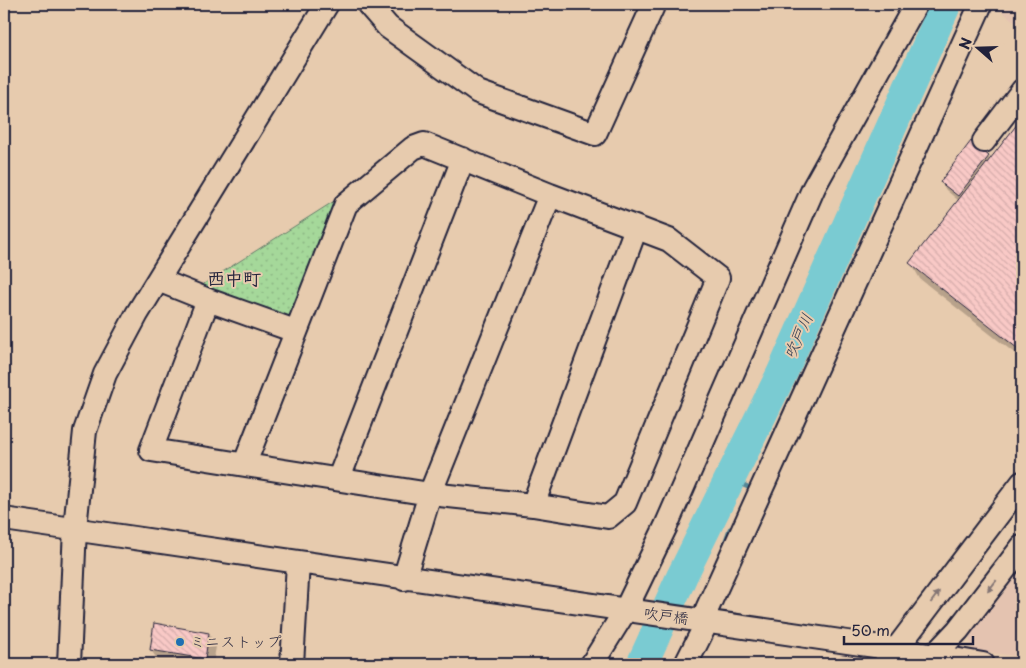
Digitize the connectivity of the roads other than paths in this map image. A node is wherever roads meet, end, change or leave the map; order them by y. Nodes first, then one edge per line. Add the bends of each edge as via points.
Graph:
1 (327, 4) edge
2 (368, 4) edge
3 (654, 4) edge
4 (916, 4) edge
5 (981, 4) edge
6 (1022, 91) edge
7 (984, 141) dead end
8 (463, 160) junction
9 (550, 195) junction
10 (636, 228) junction
11 (158, 280) junction
12 (208, 300) junction
13 (295, 331) junction
14 (245, 464) junction
15 (339, 478) junction
16 (1022, 483) edge
17 (430, 494) junction
18 (533, 505) junction
19 (4, 519) edge
20 (76, 528) junction
21 (1022, 547) edge
22 (298, 563) junction
23 (404, 578) junction
24 (625, 611) junction
25 (707, 622) junction
26 (890, 657) edge
27 (930, 660) edge
28 (69, 664) edge
29 (292, 664) edge
30 (592, 664) edge
31 (686, 664) edge
32 (983, 664) edge

1 - 11 street
2 - 3 street via 388,27 478,92 595,134
4 - 24 street via 814,187 666,526
5 - 25 street via 707,610
6 - 7 street
8 - 9 street
8 - 13 street via 424,144 406,153 346,204
8 - 15 street
9 - 10 street
9 - 17 street
10 - 18 street
10 - 18 street via 668,240 718,278 625,503 608,517
11 - 12 street
11 - 20 street via 105,374 86,431
12 - 13 street
12 - 14 street via 151,450
13 - 14 street
14 - 15 street
15 - 17 street
26 -> 16 street
17 - 18 street
17 - 23 street
19 - 20 street, 吹戸橋
20 - 22 street, 吹戸橋
20 - 28 street
21 -> 27 street via 958,630
22 - 23 street, 吹戸橋
22 - 29 street
23 - 24 street, 吹戸橋
24 - 25 street, 吹戸橋
24 - 30 street
25 - 26 street, 吹戸橋
25 - 31 street
26 - 27 street, 吹戸橋
27 - 32 street, 吹戸橋

